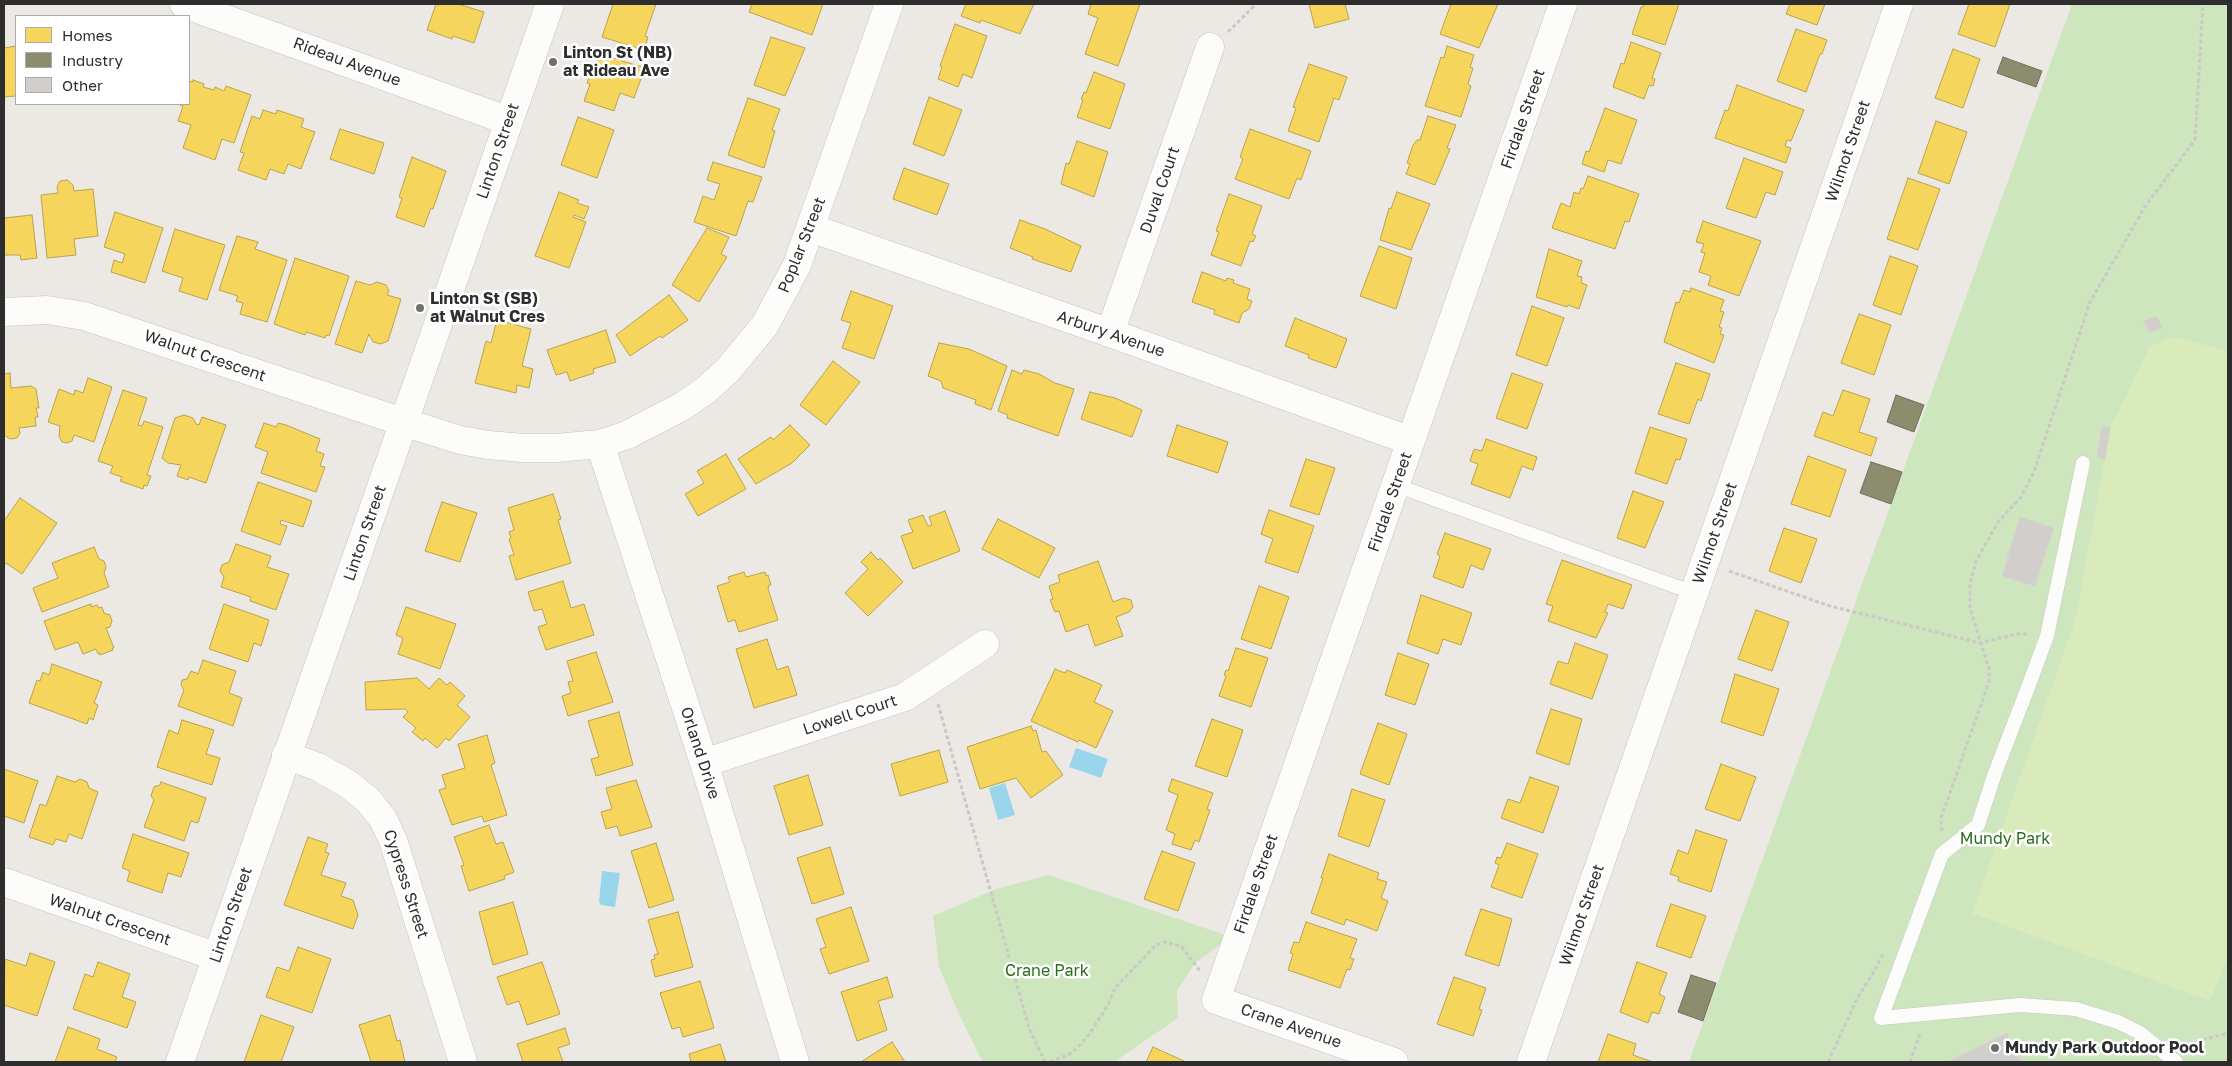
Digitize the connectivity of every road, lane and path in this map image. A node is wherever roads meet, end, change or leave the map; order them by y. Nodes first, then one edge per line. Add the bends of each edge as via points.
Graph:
1 (550, 4) edge
2 (889, 4) edge
3 (1256, 4) edge
4 (1564, 4) edge
5 (1899, 4) edge
6 (2203, 4) edge
7 (200, 6) edge
8 (1210, 48) joint
9 (509, 121) junction
10 (811, 228) junction
11 (4, 312) edge
12 (1110, 333) junction
13 (404, 422) junction
14 (1411, 441) junction
15 (600, 444) junction
16 (2083, 463) dead end
17 (1395, 485) junction
18 (1724, 569) dead end
19 (1694, 593) junction
20 (2047, 636) junction
21 (1980, 643) junction
22 (985, 644) dead end
23 (931, 681) junction
24 (286, 755) junction
25 (704, 764) junction
26 (1942, 854) junction
27 (4, 882) edge
28 (1911, 936) junction
29 (217, 957) junction
30 (1216, 1000) junction
31 (1922, 1025) dead end
32 (2228, 1034) edge
33 (2164, 1050) junction
34 (180, 1062) edge
35 (463, 1062) edge
36 (795, 1062) edge
37 (1045, 1062) edge
38 (1050, 1062) edge
39 (1394, 1062) edge
40 (1531, 1062) edge
41 (1828, 1062) edge
42 (1910, 1062) edge
43 (2176, 1062) edge

1 - 9 street, Linton Street
2 - 10 street, Poplar Street
3 - 8 path
4 - 14 street, Firdale Street
5 - 19 street, Wilmot Street
6 - 21 path via 2195,140 2146,205 2090,302 2034,472 2021,497 1998,522 1976,562 1970,584 1970,608
7 - 9 street, Rideau Avenue
8 - 12 street, Duval Court
9 - 13 street, Linton Street
10 - 12 street, Arbury Avenue
10 - 15 street, Poplar Street via 794,272 765,325 727,371 708,389 682,406 627,435
11 - 13 street, Walnut Crescent via 47,310 84,316
12 - 14 street, Arbury Avenue
13 - 15 street, Poplar Street via 460,440 488,445 539,448
13 - 24 street, Linton Street
14 - 17 street, Firdale Street
15 - 25 street, Orland Drive
16 - 20 lane
17 - 19 lane
17 - 30 street, Firdale Street
18 - 21 path via 1830,606
19 - 40 street, Wilmot Street
20 - 21 path via 2017,634
20 - 26 lane via 1994,773 1978,825
21 - 26 path via 1989,669 1989,682 1941,818
22 - 23 street, Lowell Court
23 - 25 street, Lowell Court via 905,697
23 - 37 path via 1029,1028
24 - 29 street, Linton Street
24 - 35 street, Cypress Street via 318,767 348,784 368,800 383,819
25 - 36 street, Orland Drive
26 - 28 lane
27 - 29 street, Walnut Crescent
28 - 33 lane via 1881,1018 2020,1005 2076,1009 2118,1022
28 - 41 path via 1892,934
29 - 34 street, Linton Street
30 - 38 path via 1196,964 1181,946 1164,942 1156,944 1115,988 1108,1005 1081,1044 1070,1054
30 - 39 street, Crane Avenue
31 - 42 path
32 - 33 path
33 - 43 lane

